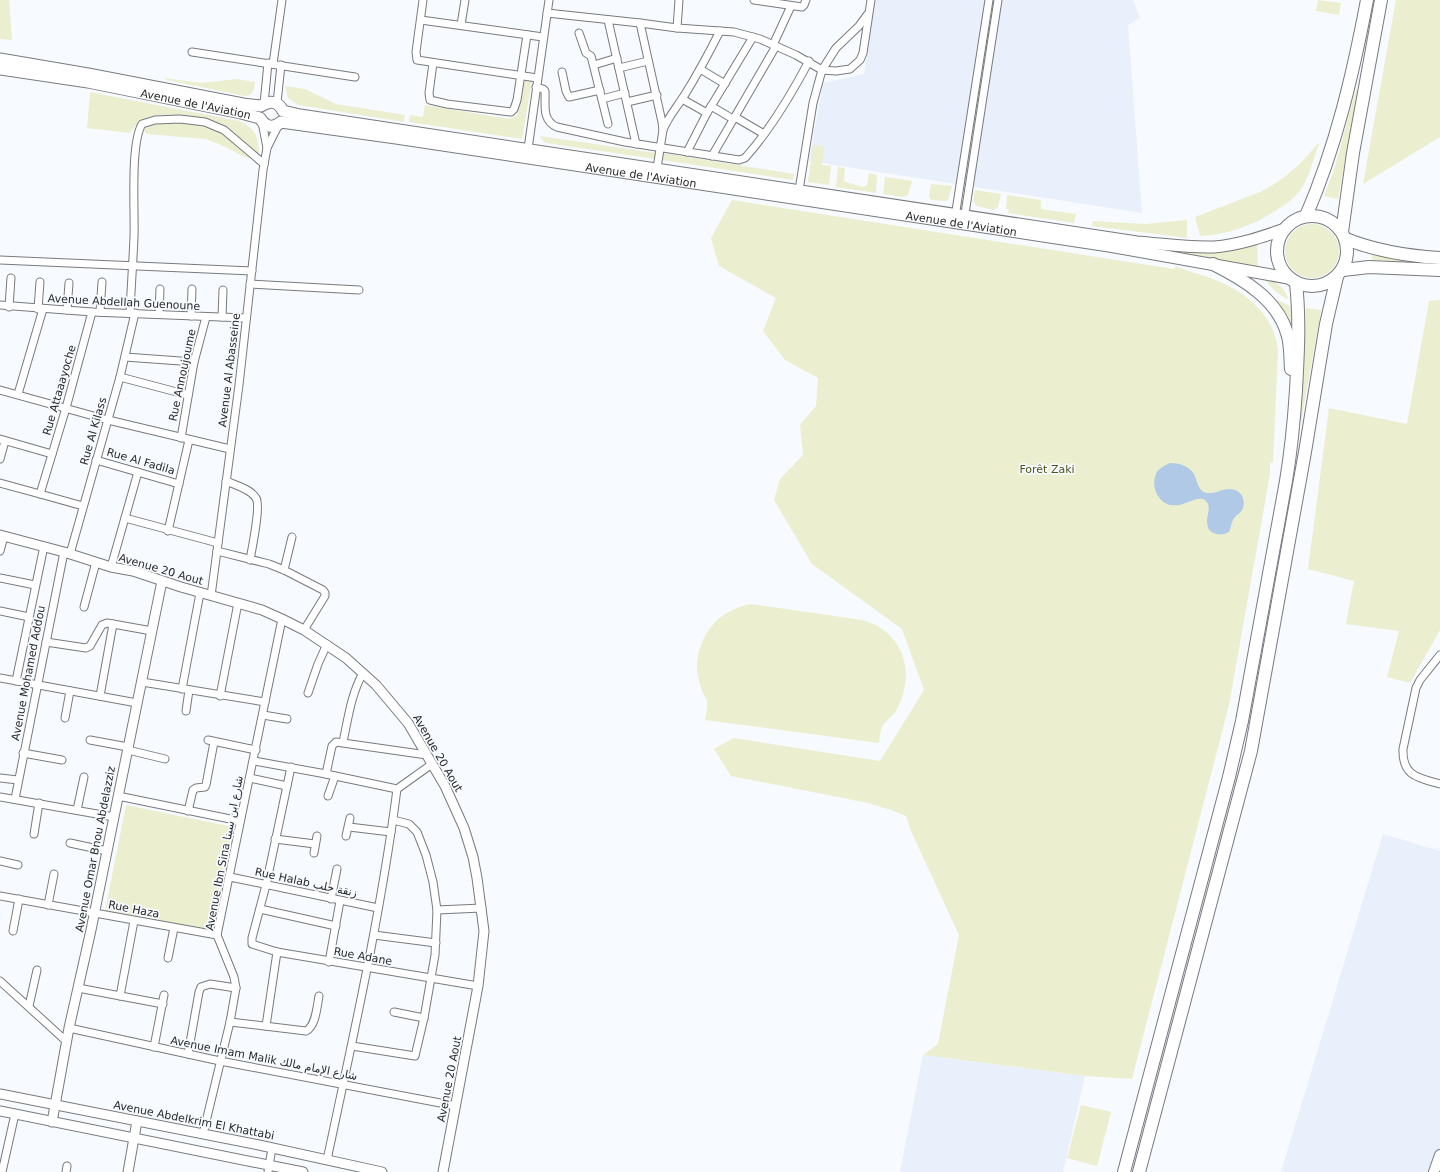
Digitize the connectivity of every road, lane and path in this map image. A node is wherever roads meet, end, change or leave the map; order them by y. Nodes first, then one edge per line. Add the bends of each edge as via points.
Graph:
1 (282, 0) edge
2 (424, 0) edge
3 (465, 0) edge
4 (549, 0) edge
5 (679, 0) edge
6 (754, 0) edge
7 (806, 0) edge
8 (871, 0) edge
9 (989, 0) edge
10 (998, 0) edge
11 (1367, 0) edge
12 (1381, 0) edge
13 (791, 6) junction
14 (869, 11) junction
15 (547, 14) junction
16 (421, 20) junction
17 (608, 20) junction
18 (640, 23) junction
19 (461, 25) junction
20 (677, 28) junction
21 (720, 31) junction
22 (579, 33) dead end
23 (527, 35) junction
24 (543, 37) junction
25 (753, 37) junction
26 (775, 45) junction
27 (192, 52) dead end
28 (617, 58) junction
29 (0, 59) edge
30 (648, 60) junction
31 (809, 61) junction
32 (270, 63) junction
33 (433, 63) junction
34 (281, 65) junction
35 (594, 65) junction
36 (619, 68) junction
37 (0, 69) edge
38 (700, 69) junction
39 (822, 70) junction
40 (562, 72) dead end
41 (521, 75) junction
42 (355, 77) dead end
43 (537, 78) junction
44 (725, 84) junction
45 (536, 88) junction
46 (600, 90) junction
47 (625, 94) junction
48 (656, 95) junction
49 (602, 99) junction
50 (682, 99) junction
51 (627, 102) junction
52 (711, 106) junction
53 (280, 107) junction
54 (262, 113) junction
55 (707, 113) junction
56 (734, 118) junction
57 (280, 123) junction
58 (608, 124) dead end
59 (663, 130) junction
60 (764, 134) junction
61 (636, 144) junction
62 (660, 147) junction
63 (267, 148) junction
64 (528, 150) junction
65 (687, 152) junction
66 (712, 156) junction
67 (264, 164) junction
68 (657, 168) junction
69 (799, 190) junction
70 (1306, 216) junction
71 (960, 219) junction
72 (1285, 229) junction
73 (1344, 236) junction
74 (1440, 258) edge
75 (0, 260) edge
76 (1213, 264) junction
77 (132, 266) junction
78 (1440, 270) edge
79 (252, 271) junction
80 (1340, 273) junction
81 (11, 278) dead end
82 (1292, 280) junction
83 (40, 282) dead end
84 (102, 282) dead end
85 (69, 283) dead end
86 (250, 284) junction
87 (160, 289) dead end
88 (192, 289) dead end
89 (223, 290) dead end
90 (359, 290) dead end
91 (0, 306) edge
92 (9, 307) junction
93 (40, 309) junction
94 (67, 310) junction
95 (92, 312) junction
96 (100, 312) junction
97 (132, 313) junction
98 (159, 314) junction
99 (191, 316) junction
100 (206, 317) junction
101 (222, 317) junction
102 (246, 318) junction
103 (125, 356) junction
104 (194, 362) junction
105 (120, 377) junction
106 (0, 390) edge
107 (18, 394) junction
108 (188, 395) junction
109 (66, 408) junction
110 (1294, 410) junction
111 (108, 420) junction
112 (185, 439) junction
113 (3, 440) edge
114 (230, 450) junction
115 (52, 454) junction
116 (0, 459) edge
117 (96, 460) junction
118 (138, 472) junction
119 (226, 481) junction
120 (0, 483) edge
121 (179, 484) junction
122 (40, 494) junction
123 (83, 506) junction
124 (126, 518) junction
125 (168, 530) junction
126 (2, 536) edge
127 (292, 537) dead end
128 (44, 546) junction
129 (217, 547) junction
130 (0, 551) edge
131 (67, 553) junction
132 (250, 560) junction
133 (96, 562) junction
134 (111, 567) junction
135 (284, 570) junction
136 (0, 578) edge
137 (162, 581) junction
138 (35, 585) junction
139 (200, 593) junction
140 (211, 596) junction
141 (238, 603) junction
142 (84, 607) dead end
143 (0, 611) edge
144 (28, 617) junction
145 (282, 619) junction
146 (113, 624) junction
147 (304, 630) junction
148 (152, 631) junction
149 (46, 642) junction
150 (327, 644) junction
151 (1440, 655) edge
152 (363, 673) junction
153 (0, 678) edge
154 (16, 681) junction
155 (142, 682) junction
156 (37, 685) junction
157 (182, 689) junction
158 (189, 690) junction
159 (70, 691) junction
160 (308, 693) dead end
161 (100, 696) junction
162 (220, 696) junction
163 (265, 702) junction
164 (137, 703) junction
165 (186, 710) dead end
166 (263, 715) junction
167 (65, 718) dead end
168 (286, 719) dead end
169 (90, 740) dead end
170 (343, 742) junction
171 (128, 748) junction
172 (256, 750) junction
173 (23, 753) junction
174 (427, 755) junction
175 (165, 759) dead end
176 (62, 760) dead end
177 (254, 761) junction
178 (432, 764) junction
179 (291, 767) junction
180 (326, 774) junction
181 (334, 776) junction
182 (84, 777) dead end
183 (0, 778) edge
184 (250, 778) junction
185 (18, 780) junction
186 (1440, 784) edge
187 (287, 786) junction
188 (397, 789) junction
189 (118, 796) junction
190 (328, 796) dead end
191 (0, 797) edge
192 (15, 799) junction
193 (39, 803) junction
194 (77, 810) junction
195 (188, 811) junction
196 (114, 817) junction
197 (350, 818) dead end
198 (393, 820) junction
199 (240, 821) junction
200 (348, 826) junction
201 (391, 832) junction
202 (34, 834) dead end
203 (316, 836) dead end
204 (346, 836) dead end
205 (275, 839) junction
206 (70, 843) dead end
207 (315, 844) junction
208 (107, 851) junction
209 (314, 854) dead end
210 (0, 861) edge
211 (18, 865) dead end
212 (337, 869) dead end
213 (54, 874) dead end
214 (230, 877) junction
215 (266, 885) junction
216 (0, 896) edge
217 (19, 899) junction
218 (331, 899) junction
219 (340, 901) junction
220 (48, 905) junction
221 (378, 908) junction
222 (482, 908) junction
223 (260, 909) junction
224 (437, 910) junction
225 (94, 913) junction
226 (134, 921) junction
227 (336, 926) junction
228 (174, 928) junction
229 (13, 931) dead end
230 (374, 934) junction
231 (218, 935) junction
232 (436, 943) junction
233 (277, 952) junction
234 (168, 958) dead end
235 (329, 962) junction
236 (366, 968) junction
237 (37, 970) dead end
238 (431, 979) junction
239 (0, 982) edge
240 (478, 986) junction
241 (78, 988) junction
242 (236, 988) junction
243 (164, 995) dead end
244 (120, 996) junction
245 (320, 996) dead end
246 (163, 1004) junction
247 (29, 1006) junction
248 (394, 1012) dead end
249 (424, 1018) junction
250 (230, 1022) junction
251 (266, 1026) junction
252 (69, 1028) junction
253 (66, 1041) junction
254 (352, 1046) junction
255 (154, 1047) junction
256 (188, 1054) junction
257 (220, 1061) junction
258 (343, 1085) junction
259 (0, 1094) edge
260 (55, 1105) junction
261 (456, 1106) junction
262 (0, 1112) edge
263 (15, 1114) junction
264 (137, 1121) junction
265 (52, 1122) junction
266 (203, 1134) junction
267 (134, 1138) junction
268 (272, 1148) junction
269 (1440, 1155) edge
270 (327, 1160) junction
271 (268, 1168) edge
272 (2, 1172) edge
273 (128, 1172) edge
274 (303, 1172) edge
275 (380, 1172) edge
276 (443, 1172) edge
277 (1124, 1172) edge
278 (1139, 1172) edge
279 (1434, 1172) edge

1 - 32 street, Avenue Al Abasseine
2 - 16 street
3 - 19 street
4 - 15 street
5 - 20 street
6 - 13 street
7 - 13 street via 803,6
8 - 14 street
9 - 71 street
10 - 71 street
11 - 70 highway via 1340,122 1325,170
12 - 73 highway via 1353,153
13 - 26 street
14 - 39 street via 859,26 836,48
14 - 39 street via 860,60 850,69 843,71
15 - 17 street
15 - 24 street
16 - 19 street
16 - 33 street via 416,59
17 - 18 street
17 - 28 street
18 - 20 street
18 - 30 street
19 - 23 street
20 - 21 street
21 - 25 street
21 - 38 street
22 - 35 street via 586,53 591,56
23 - 24 street
23 - 41 street
24 - 43 street
25 - 26 street
25 - 44 street
26 - 31 street
26 - 56 street
27 - 32 street
28 - 35 street
28 - 36 street
29 - 54 main road, Avenue de l'Aviation via 88,74
30 - 36 street
30 - 48 street
31 - 39 street
31 - 60 street via 788,99
32 - 34 street
32 - 54 street, Avenue Al Abasseine
33 - 41 street
33 - 41 street via 430,99 447,104 511,112 515,107
34 - 42 street
34 - 53 street
35 - 46 street
36 - 47 street
37 - 54 main road, Avenue de l'Aviation
38 - 44 street
38 - 50 street
39 - 69 street via 813,103
40 - 46 street via 568,96
41 - 43 street
43 - 45 street
44 - 52 street
45 - 61 street via 545,91 546,117 550,124
45 - 64 street
46 - 49 street
47 - 49 street
47 - 51 street
48 - 51 street
48 - 59 street
49 - 58 street
50 - 55 street
50 - 59 street
51 - 61 street
52 - 55 street
52 - 56 street
53 - 54 main road, Avenue de l'Aviation via 269,102
53 - 57 main road via 284,114
53 - 64 main road, Avenue de l'Aviation via 307,116
54 - 57 main road, Avenue de l'Aviation via 270,126
54 - 63 street, Avenue Al Abasseine
55 - 65 street
56 - 60 street
56 - 66 street
57 - 63 street, Avenue Al Abasseine
57 - 71 main road, Avenue de l'Aviation
59 - 62 street
60 - 66 street via 742,159
61 - 62 street
62 - 65 street
62 - 68 street
63 - 67 street, Avenue Al Abasseine
64 - 68 main road, Avenue de l'Aviation
65 - 66 street
67 - 77 street, Rue Al Kilass via 224,130 205,122 171,119 142,124 137,142 135,168
67 - 79 street, Avenue Al Abasseine
68 - 69 main road, Avenue de l'Aviation
69 - 71 main road, Avenue de l'Aviation
70 - 72 highway
70 - 73 highway via 1327,219 1336,224
71 - 72 main road, Avenue de l'Aviation via 1137,242 1199,247 1244,242
71 - 76 main road, Avenue de l'Aviation
72 - 82 highway via 1279,241 1277,254 1283,271
73 - 74 highway via 1371,248
73 - 80 highway via 1348,255
75 - 77 street
76 - 82 main road, Avenue de l'Aviation
76 - 110 highway via 1257,291 1283,321 1290,347
77 - 79 street
77 - 97 street, Rue Al Kilass
78 - 80 highway via 1357,267
79 - 86 street, Avenue Al Abasseine
80 - 82 highway via 1322,286 1304,286
80 - 278 highway via 1326,324 1251,751
81 - 92 street
82 - 110 highway via 1299,326
83 - 93 street
84 - 96 street
85 - 94 street
86 - 90 street
86 - 102 street, Avenue Al Abasseine
87 - 98 street
88 - 99 street
89 - 101 street
91 - 92 street, Avenue Abdellah Guenoune
92 - 93 street, Avenue Abdellah Guenoune
93 - 94 street, Avenue Abdellah Guenoune
93 - 107 street
94 - 95 street, Avenue Abdellah Guenoune
95 - 96 street, Avenue Abdellah Guenoune
95 - 109 street, Rue Attaaayoche
96 - 97 street, Avenue Abdellah Guenoune
97 - 98 street, Avenue Abdellah Guenoune
97 - 103 street, Rue Al Kilass
98 - 99 street, Avenue Abdellah Guenoune
99 - 100 street, Avenue Abdellah Guenoune
100 - 101 street, Avenue Abdellah Guenoune
100 - 104 street, Rue Annoujoume
101 - 102 street, Avenue Abdellah Guenoune
102 - 114 street, Avenue Al Abasseine
103 - 104 street
103 - 105 street, Rue Al Kilass
104 - 108 street, Rue Annoujoume
105 - 108 street
105 - 111 street, Rue Al Kilass
106 - 107 street
107 - 109 street
108 - 112 street, Rue Annoujoume
109 - 111 street
109 - 115 street, Rue Attaaayoche
110 - 277 highway via 1286,482 1236,749
111 - 112 street
111 - 117 street, Rue Al Kilass
112 - 114 street
112 - 121 street, Rue Annoujoume
113 - 115 street
113 - 116 street
114 - 119 street, Avenue Al Abasseine
115 - 122 street, Rue Attaaayoche
117 - 118 street, Rue Al Fadila
117 - 123 street, Rue Al Kilass
118 - 121 street, Rue Al Fadila
118 - 124 street
119 - 129 street, Avenue Al Abasseine
119 - 132 street via 247,490 257,501
120 - 122 street
121 - 125 street, Rue Annoujoume
122 - 123 street
123 - 131 street, Rue Al Kilass
124 - 125 street
124 - 134 street
125 - 129 street
126 - 128 street, Avenue 20 Aout
126 - 130 street
127 - 135 street
128 - 131 street, Avenue 20 Aout
128 - 138 street
129 - 132 street
129 - 140 street, Avenue Al Abasseine
131 - 133 street, Avenue 20 Aout
131 - 149 street, Avenue Mohamed Addou
132 - 135 street
133 - 134 street, Avenue 20 Aout
133 - 142 street
134 - 137 street, Avenue 20 Aout
135 - 147 street via 325,593
136 - 138 street
137 - 139 street, Avenue 20 Aout
137 - 148 street, Avenue Omar Bnou Abdelazziz
138 - 144 street
139 - 140 street, Avenue 20 Aout
139 - 157 street
140 - 141 street, Avenue 20 Aout
141 - 145 street, Avenue 20 Aout
141 - 162 street
143 - 144 street
144 - 154 street
145 - 147 street, Avenue 20 Aout
145 - 163 street, Avenue Ibn Sina شارع ابن سينا
146 - 148 street
146 - 149 street via 107,622 102,625 90,646 86,648
146 - 161 street
147 - 150 street, Avenue 20 Aout
148 - 155 street, Avenue Omar Bnou Abdelazziz
149 - 156 street, Avenue Mohamed Addou
150 - 152 street, Avenue 20 Aout
150 - 160 street
151 - 186 street via 1416,688 1403,759 1411,774
152 - 170 street via 353,695
152 - 174 street, Avenue 20 Aout via 397,709
153 - 154 street
154 - 156 street
155 - 157 street
155 - 164 street, Avenue Omar Bnou Abdelazziz
156 - 159 street
156 - 173 street, Avenue Mohamed Addou
157 - 158 street
158 - 162 street
158 - 165 street
159 - 161 street
159 - 167 street
161 - 164 street
162 - 163 street
163 - 166 street, Avenue Ibn Sina شارع ابن سينا
164 - 171 street, Avenue Omar Bnou Abdelazziz
166 - 168 street
166 - 172 street, Avenue Ibn Sina شارع ابن سينا
169 - 171 street
170 - 174 street
170 - 180 street via 333,744
171 - 175 street
171 - 189 street, Avenue Omar Bnou Abdelazziz
172 - 177 street, Avenue Ibn Sina شارع ابن سينا
172 - 195 street via 211,741 206,785 194,789
173 - 176 street
173 - 185 street, Avenue Mohamed Addou
174 - 178 street, Avenue 20 Aout
177 - 179 street
177 - 184 street, Avenue Ibn Sina شارع ابن سينا
178 - 188 street
178 - 222 street, Avenue 20 Aout via 464,828 474,857
179 - 180 street
179 - 187 street
180 - 181 street
181 - 188 street
181 - 190 street
182 - 194 street
183 - 185 street
184 - 187 street
184 - 199 street, Avenue Ibn Sina شارع ابن سينا
185 - 192 street, Avenue Mohamed Addou
187 - 205 street
188 - 198 street
189 - 195 street
189 - 196 street, Avenue Omar Bnou Abdelazziz
191 - 192 street
192 - 193 street
193 - 194 street
193 - 202 street
194 - 196 street
195 - 199 street
196 - 208 street, Avenue Omar Bnou Abdelazziz
197 - 200 street
198 - 201 street
198 - 224 street via 409,824 417,832 433,882
199 - 214 street, Avenue Ibn Sina شارع ابن سينا
200 - 201 street
200 - 204 street
201 - 221 street
203 - 207 street
205 - 207 street
205 - 215 street
206 - 208 street
207 - 209 street
208 - 225 street, Avenue Omar Bnou Abdelazziz
210 - 211 street
212 - 218 street
213 - 220 street
214 - 215 street, Rue Halab زنقة حلب
214 - 231 street, Avenue Ibn Sina شارع ابن سينا
215 - 218 street, Rue Halab زنقة حلب
215 - 223 street
216 - 217 street, Rue Haza
217 - 220 street, Rue Haza
217 - 229 street
218 - 219 street, Rue Halab زنقة حلب
219 - 221 street, Rue Halab زنقة حلب
219 - 227 street
220 - 225 street, Rue Haza
221 - 230 street
222 - 224 street
222 - 240 street, Avenue 20 Aout via 484,931
223 - 227 street
223 - 233 street, Rue Adane via 252,938 253,945
224 - 232 street
225 - 226 street, Rue Haza
225 - 241 street, Avenue Omar Bnou Abdelazziz
226 - 228 street, Rue Haza
226 - 244 street
227 - 235 street
228 - 231 street, Rue Haza
228 - 234 street
230 - 232 street
230 - 236 street
231 - 242 street, Avenue Ibn Sina شارع ابن سينا
232 - 238 street
233 - 235 street, Rue Adane
233 - 251 street
235 - 236 street, Rue Adane
236 - 238 street, Rue Adane
236 - 254 street
237 - 247 street
238 - 240 street, Rue Adane
238 - 249 street
239 - 247 street
240 - 261 street, Avenue 20 Aout
241 - 244 street
241 - 252 street, Avenue Omar Bnou Abdelazziz
242 - 250 street, Avenue Ibn Sina شارع ابن سينا
242 - 256 street via 210,984 201,987
243 - 246 street
244 - 246 street
245 - 251 street via 313,1025 309,1030 303,1032
246 - 255 street
247 - 253 street
248 - 249 street
249 - 254 street via 415,1056
250 - 251 street
250 - 257 street, Avenue Ibn Sina شارع ابن سينا
252 - 253 street, Avenue Omar Bnou Abdelazziz
252 - 255 street, Avenue Imam Malik شارع الإمام مالك
253 - 260 street, Avenue Omar Bnou Abdelazziz
254 - 258 street
255 - 256 street, Avenue Imam Malik شارع الإمام مالك
256 - 257 street, Avenue Imam Malik شارع الإمام مالك
257 - 258 street, Avenue Imam Malik شارع الإمام مالك
257 - 266 street, Avenue Ibn Sina شارع ابن سينا
258 - 261 street, Avenue Imam Malik شارع الإمام مالك
258 - 270 street
259 - 260 street, Avenue Abdelkrim El Khattabi
260 - 264 street, Avenue Abdelkrim El Khattabi
260 - 265 street, Avenue Omar Bnou Abdelazziz
261 - 276 street, Avenue 20 Aout
262 - 263 street
263 - 265 street
263 - 272 street
264 - 266 street, Avenue Abdelkrim El Khattabi
264 - 267 street
265 - 267 street
266 - 268 street, Avenue Abdelkrim El Khattabi
267 - 271 street
267 - 273 street
268 - 270 street, Avenue Abdelkrim El Khattabi
268 - 271 street
269 - 279 main road
270 - 275 street, Avenue Abdelkrim El Khattabi
271 - 274 street

